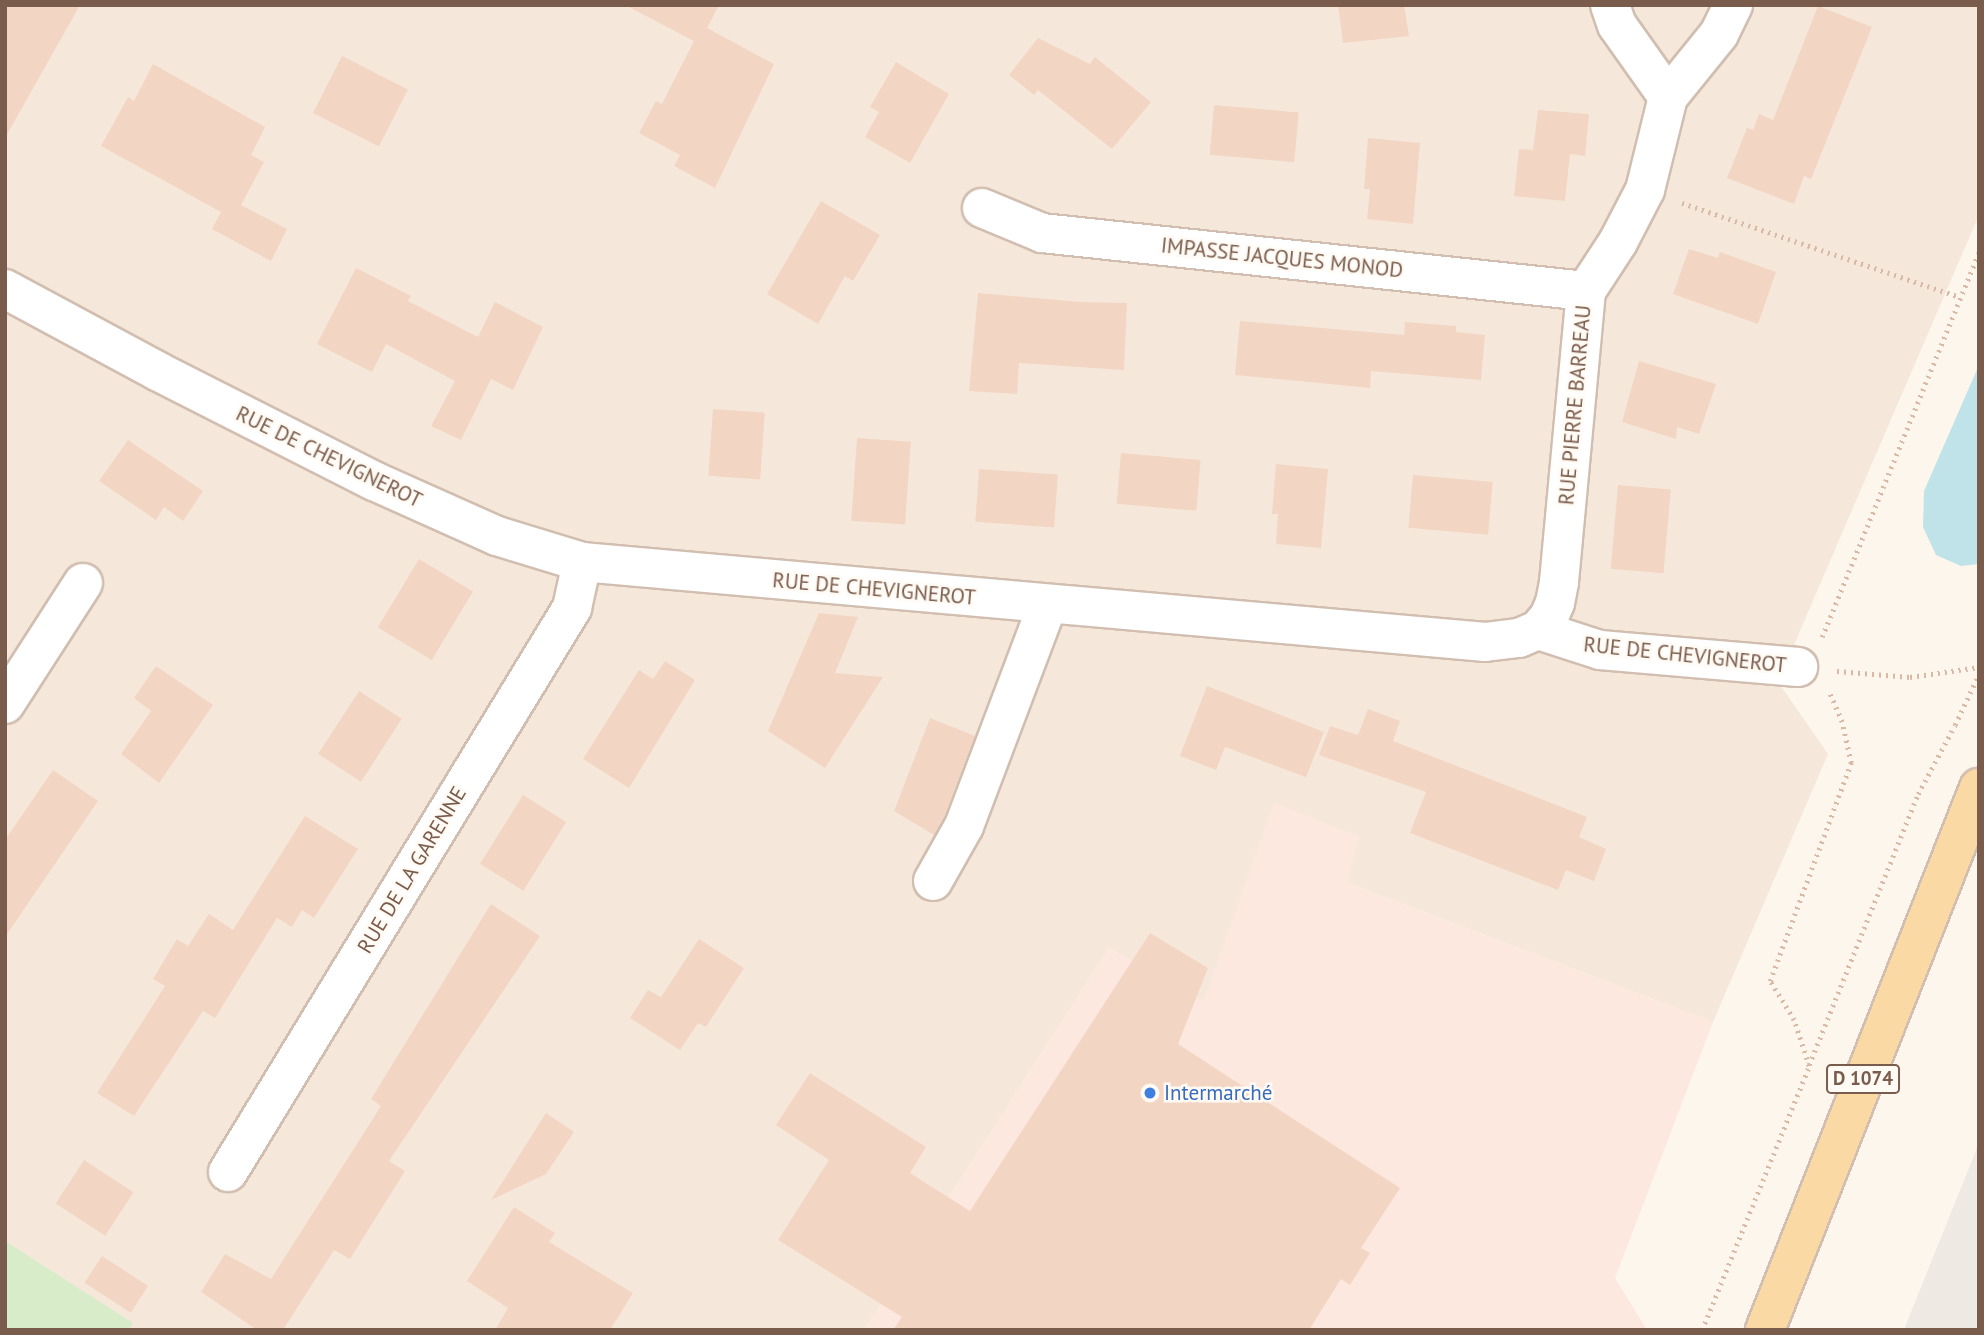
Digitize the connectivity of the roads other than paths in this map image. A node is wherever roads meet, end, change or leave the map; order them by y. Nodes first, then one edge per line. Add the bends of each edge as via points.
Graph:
1 (1610, 5) edge
2 (1733, 5) edge
3 (1668, 97) junction
4 (982, 208) dead end
5 (5, 289) edge
6 (1586, 291) junction
7 (582, 562) junction
8 (83, 583) dead end
9 (1048, 604) junction
10 (1538, 629) junction
11 (1809, 668) road end
12 (5, 704) edge
13 (1979, 788) edge
14 (1970, 819) edge
15 (933, 881) dead end
16 (228, 1171) dead end
17 (1765, 1330) edge

1 - 3 street via 1617,24
2 - 3 street, RUE PIERRE BARREAU via 1719,34
3 - 6 street, RUE PIERRE BARREAU via 1645,190
4 - 6 street, IMPASSE JACQUES MONOD via 1042,233
5 - 7 street, RUE DE CHEVIGNEROT via 374,481 497,536
6 - 10 street, RUE PIERRE BARREAU via 1559,582 1552,610
7 - 9 street, RUE DE CHEVIGNEROT
7 - 16 street, RUE DE LA GARENNE via 572,608
8 - 12 street
9 - 10 street, RUE DE CHEVIGNEROT via 1485,642 1519,638
9 - 15 street via 964,826
10 - 11 street, RUE DE CHEVIGNEROT via 1600,650
13 - 14 main road, D 1074
14 - 17 main road, D 1074

